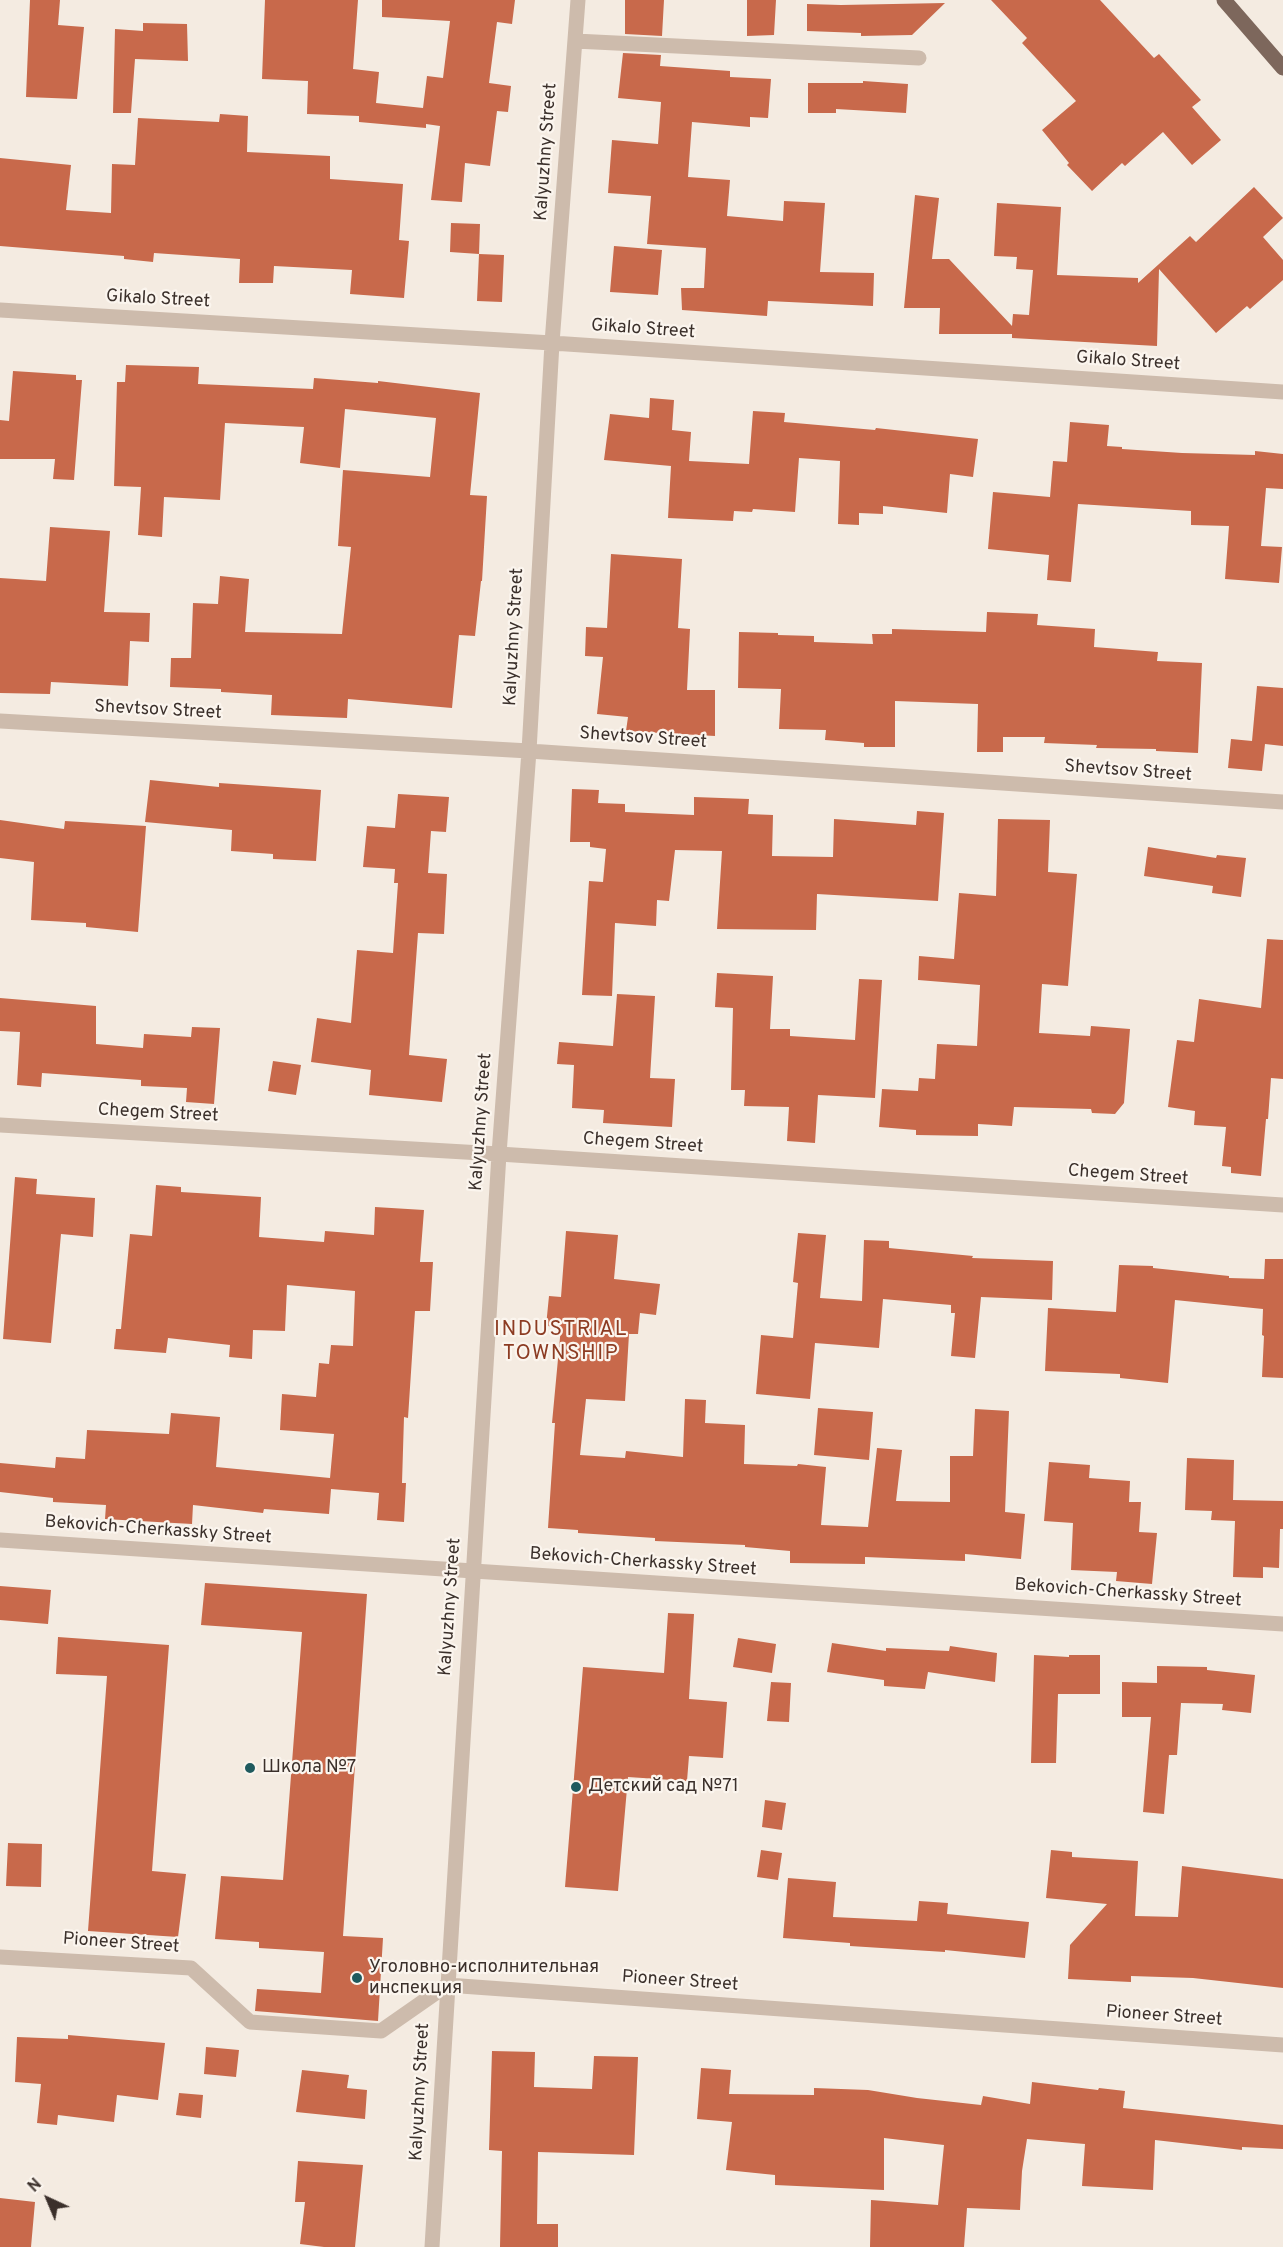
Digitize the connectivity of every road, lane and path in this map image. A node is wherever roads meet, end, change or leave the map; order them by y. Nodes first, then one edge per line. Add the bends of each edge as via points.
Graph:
1 (578, 0) edge
2 (1224, 0) edge
3 (575, 41) junction
4 (919, 58) dead end
5 (1283, 68) edge
6 (0, 310) edge
7 (552, 343) junction
8 (1283, 392) edge
9 (0, 721) edge
10 (529, 751) junction
11 (1283, 802) edge
12 (0, 1125) edge
13 (499, 1154) junction
14 (1283, 1205) edge
15 (0, 1540) edge
16 (472, 1571) junction
17 (1283, 1624) edge
18 (0, 1957) edge
19 (447, 1985) junction
20 (1283, 2045) edge
21 (432, 2247) edge

1 - 3 street, Kalyuzhny Street
2 - 5 main road
3 - 4 street
3 - 7 street, Kalyuzhny Street
6 - 7 street, Gikalo Street
7 - 8 street, Gikalo Street
7 - 10 street, Kalyuzhny Street
9 - 10 street, Shevtsov Street
10 - 11 street, Shevtsov Street
10 - 13 street, Kalyuzhny Street
12 - 13 street, Chegem Street
13 - 14 street, Chegem Street
13 - 16 street, Kalyuzhny Street
15 - 16 street, Bekovich-Cherkassky Street
16 - 17 street, Bekovich-Cherkassky Street
16 - 19 street, Kalyuzhny Street
18 - 19 street, Pioneer Street via 191,1968 250,2022 381,2031
19 - 20 street, Pioneer Street
19 - 21 street, Kalyuzhny Street

